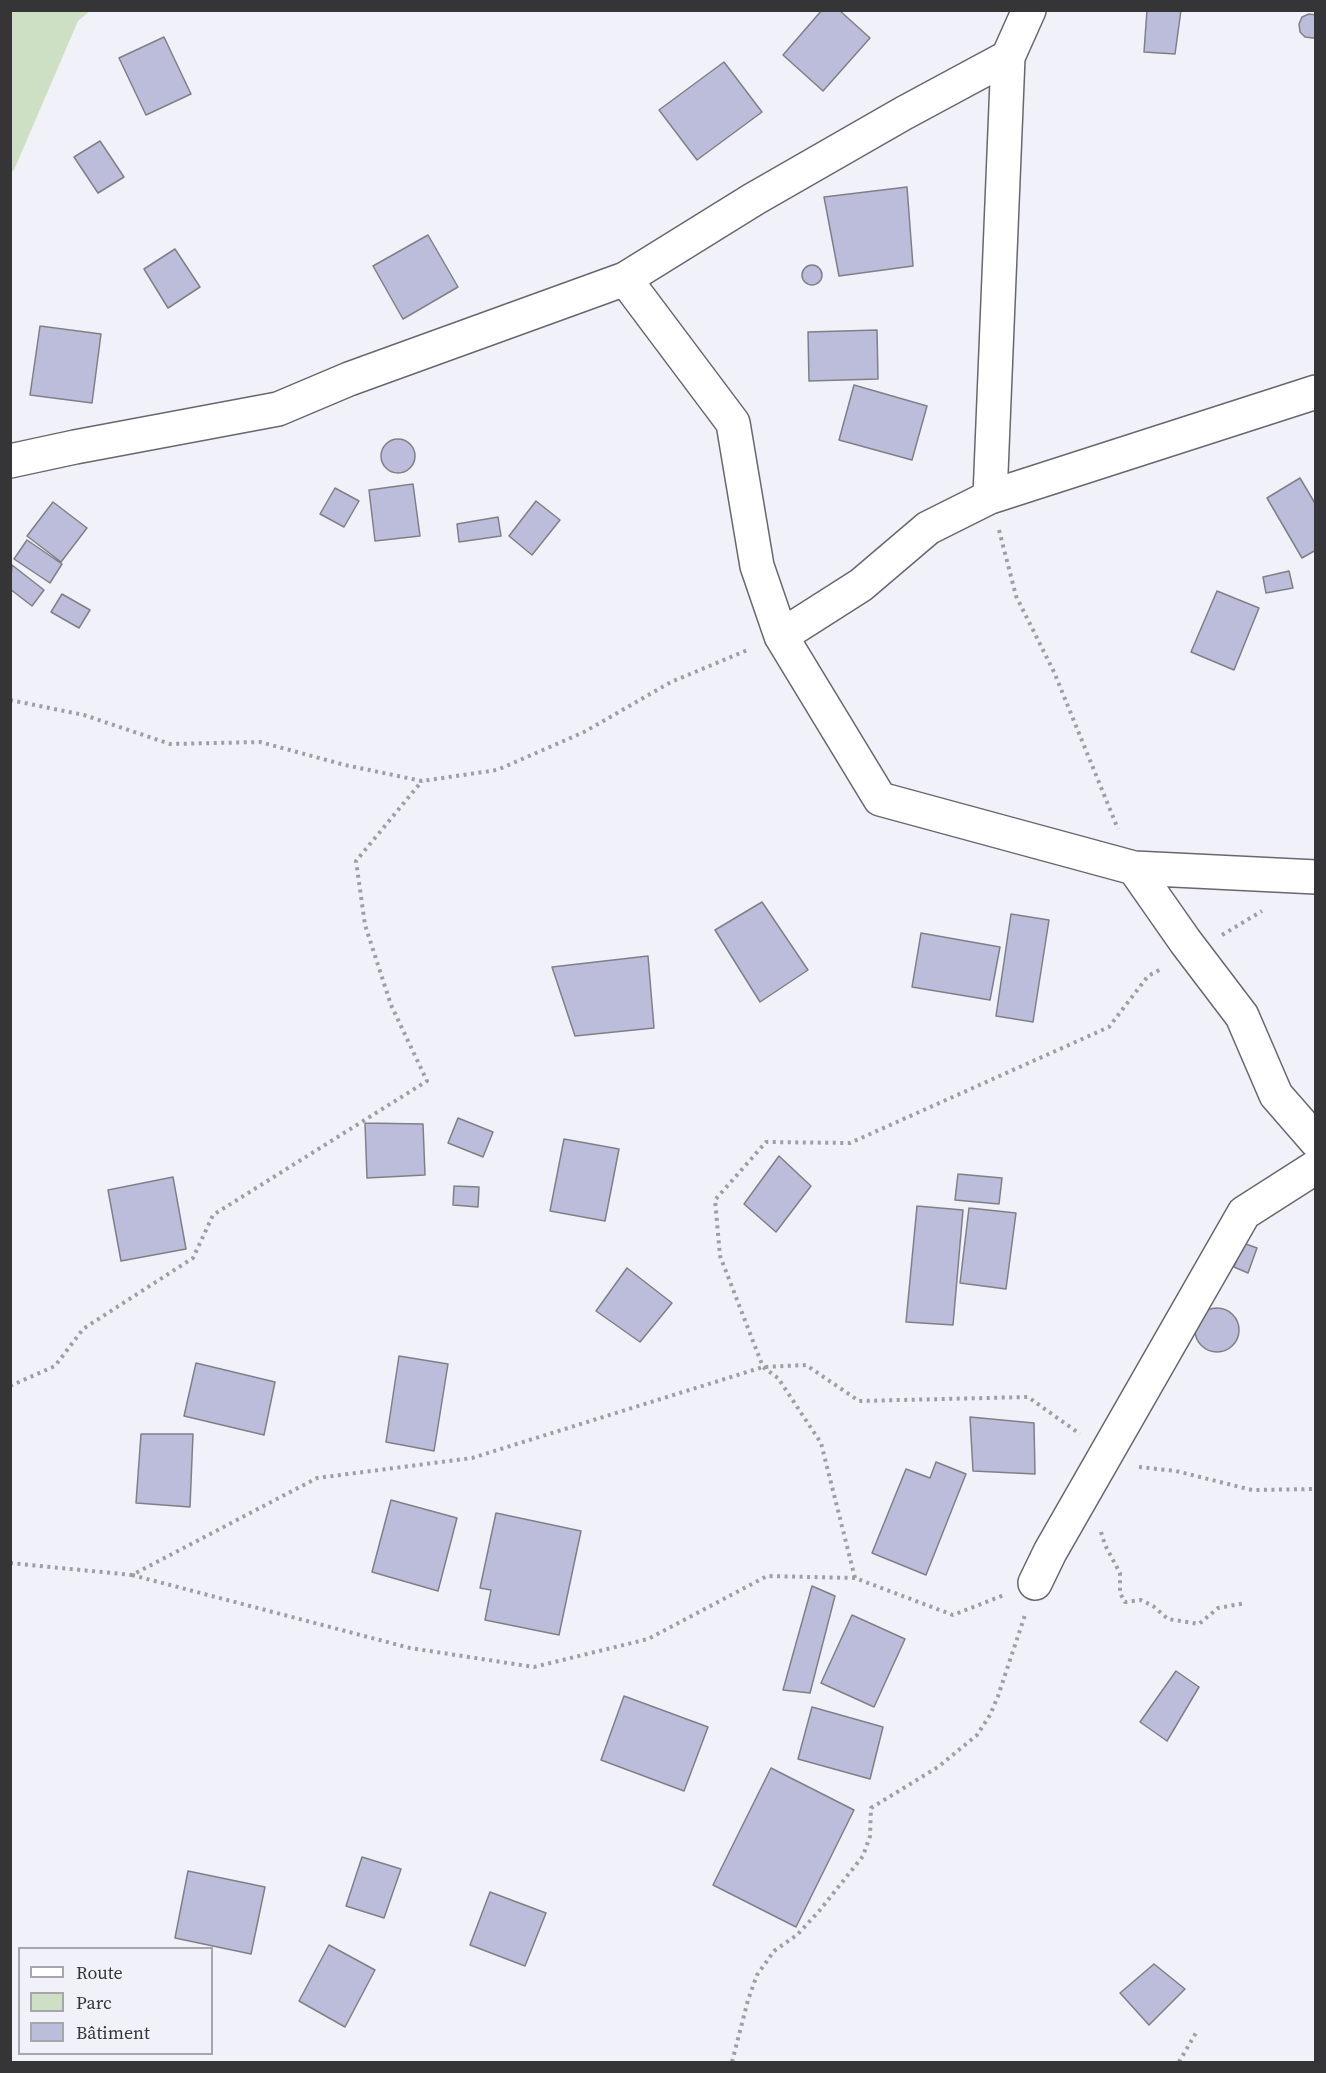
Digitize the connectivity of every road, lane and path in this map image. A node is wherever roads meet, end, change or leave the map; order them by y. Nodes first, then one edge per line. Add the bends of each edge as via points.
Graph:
1 (1029, 10) edge
2 (1008, 57) junction
3 (625, 279) junction
4 (1316, 392) edge
5 (10, 461) edge
6 (990, 496) junction
7 (781, 636) junction
8 (10, 700) edge
9 (422, 781) junction
10 (1134, 868) junction
11 (1316, 877) edge
12 (1265, 909) dead end
13 (1194, 952) junction
14 (1316, 1141) edge
15 (1316, 1167) edge
16 (763, 1367) junction
17 (10, 1386) edge
18 (1106, 1458) junction
19 (1089, 1487) junction
20 (1316, 1489) edge
21 (10, 1563) edge
22 (132, 1575) junction
23 (855, 1578) junction
24 (1035, 1583) junction
25 (1246, 1603) dead end
26 (1197, 2031) dead end
27 (732, 2062) edge
28 (1179, 2062) edge

1 - 2 street
2 - 3 street via 764,194
2 - 6 street
3 - 5 street via 349,379 278,409
3 - 7 street via 733,423 757,566
4 - 6 street
6 - 7 street via 928,528 861,585
6 - 10 path via 1016,596 1054,672
7 - 9 path via 671,682 584,732 497,770
7 - 10 street via 880,799
8 - 9 path via 84,715 170,744 260,742
9 - 17 path via 356,861 365,925 391,1005 427,1081 213,1215 193,1258 82,1329 55,1366
10 - 11 street
10 - 13 street
12 - 13 path
13 - 14 street via 1242,1016 1276,1095
13 - 16 path via 1148,976 1109,1028 850,1143 766,1142 715,1200 720,1256
15 - 18 street via 1244,1213
16 - 18 path via 806,1365 859,1401 1028,1397
16 - 22 path via 472,1458 317,1478
16 - 23 path via 778,1378 821,1443
18 - 19 street
18 - 20 path via 1252,1490
19 - 24 street
19 - 25 path via 1105,1545 1120,1573 1120,1593 1125,1602 1141,1600 1168,1619 1199,1624 1218,1608
21 - 22 path
22 - 23 path via 410,1648 534,1667 648,1639 767,1576
23 - 24 path via 953,1615
24 - 27 path via 998,1696 977,1735 958,1752 871,1808 870,1836 863,1856 820,1910 797,1935 774,1951 757,1975
26 - 28 path

